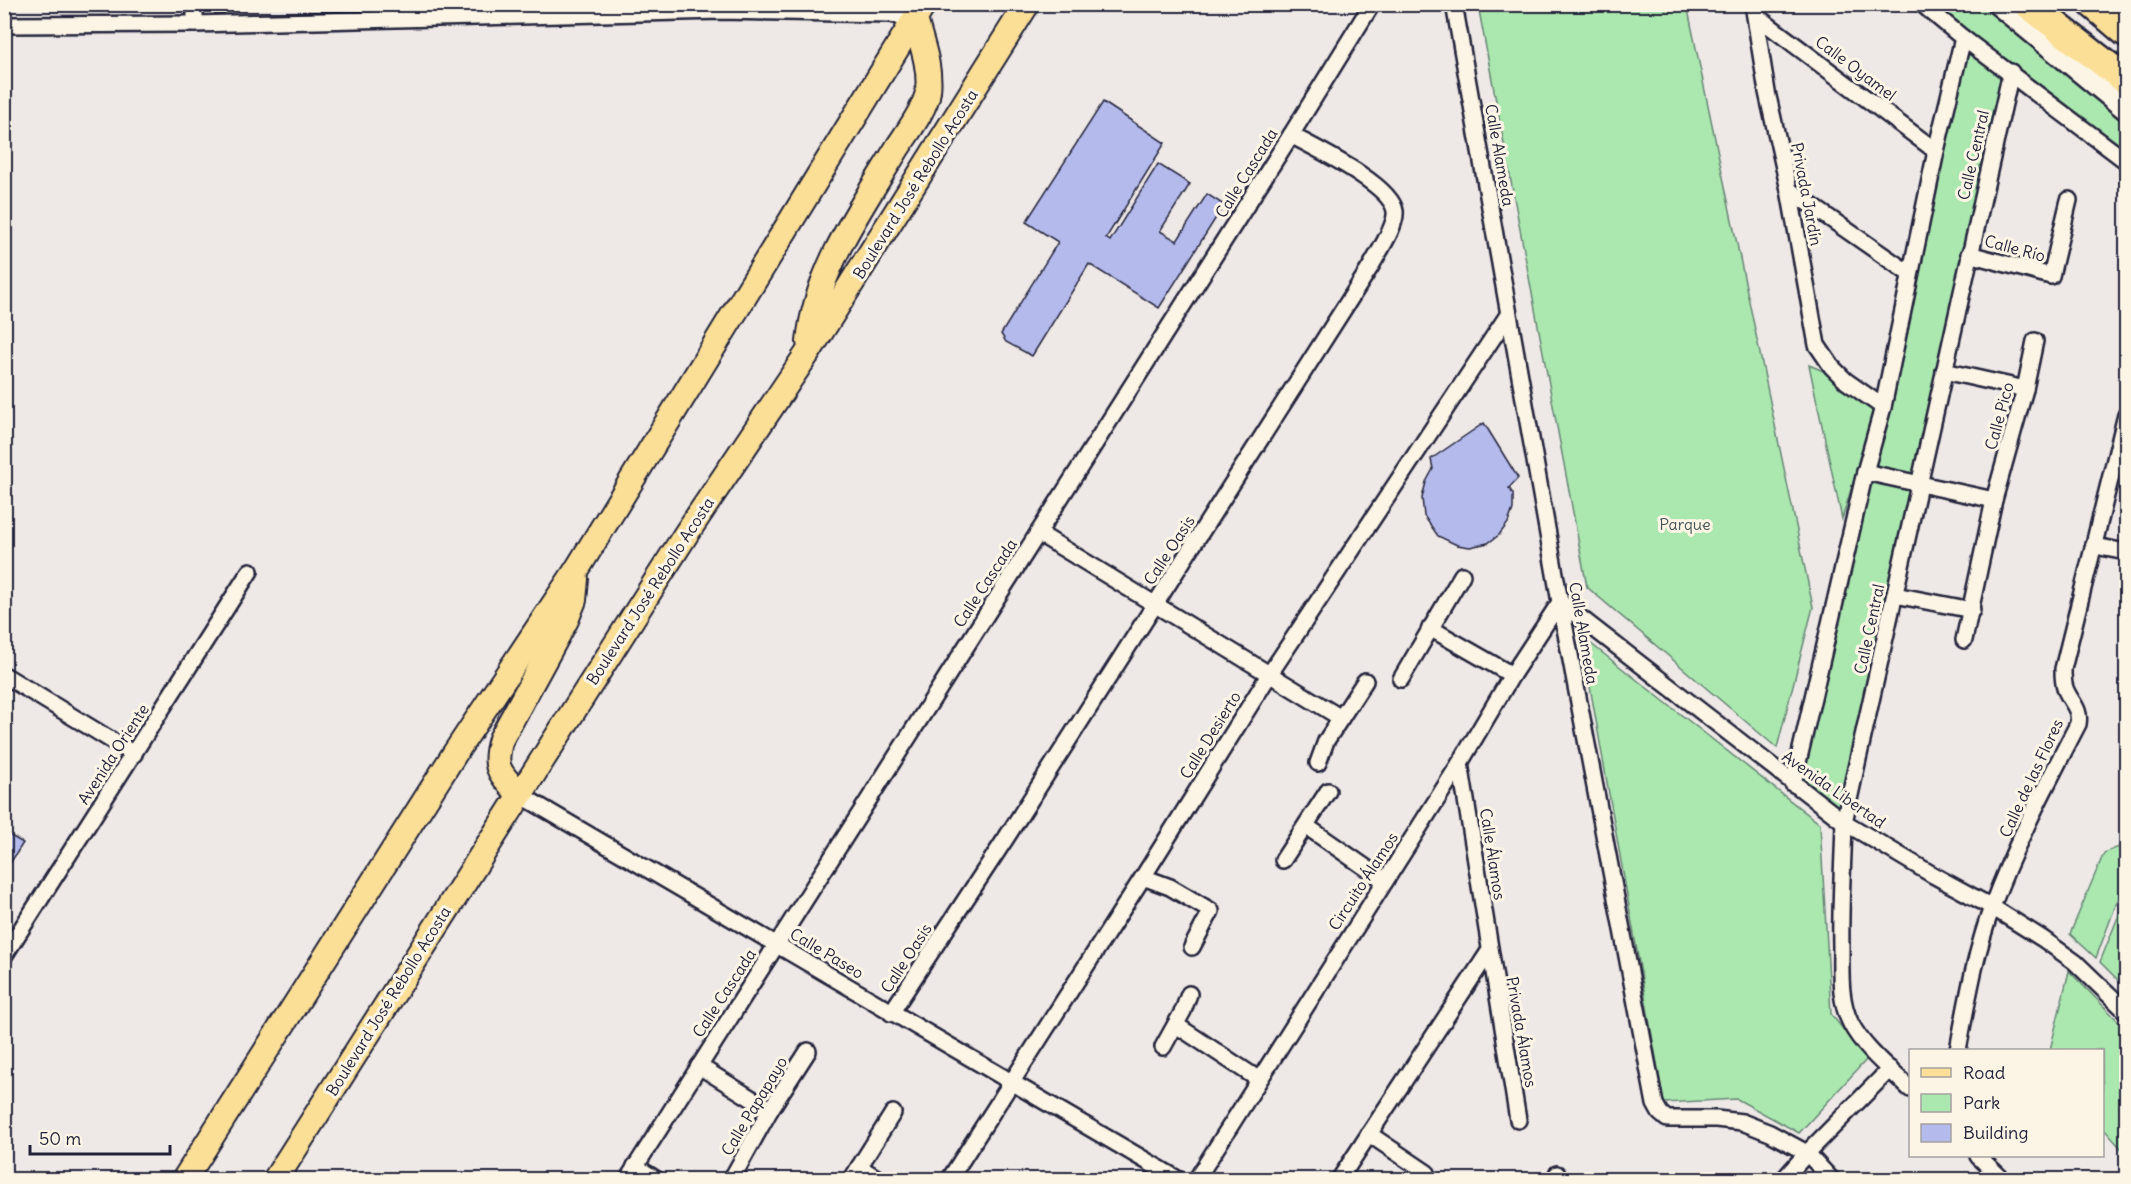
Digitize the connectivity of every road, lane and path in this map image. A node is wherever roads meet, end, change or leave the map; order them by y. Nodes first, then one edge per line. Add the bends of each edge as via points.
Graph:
1 (195, 4) edge
2 (1028, 4) edge
3 (1372, 4) edge
4 (1454, 4) edge
5 (1922, 4) edge
6 (1998, 4) edge
7 (2028, 4) edge
8 (2093, 4) edge
9 (721, 8) edge
10 (1754, 10) edge
11 (460, 11) edge
12 (920, 12) edge
13 (195, 24) junction
14 (4, 25) edge
15 (2127, 32) edge
16 (1964, 38) junction
17 (2011, 72) junction
18 (2127, 80) edge
19 (2127, 109) edge
20 (1291, 135) junction
21 (1936, 150) junction
22 (2127, 161) edge
23 (1789, 190) junction
24 (2069, 200) dead end
25 (1969, 254) junction
26 (1910, 274) junction
27 (1508, 315) junction
28 (2035, 341) dead end
29 (809, 351) junction
30 (1944, 370) junction
31 (2025, 389) junction
32 (1883, 406) junction
33 (2127, 415) edge
34 (1865, 472) junction
35 (1918, 483) junction
36 (1995, 501) junction
37 (1038, 533) junction
38 (2095, 546) junction
39 (2127, 552) edge
40 (250, 571) dead end
41 (576, 571) junction
42 (1462, 575) dead end
43 (1895, 595) junction
44 (1560, 602) junction
45 (1155, 606) junction
46 (1972, 610) junction
47 (1430, 628) junction
48 (1964, 640) dead end
49 (4, 675) edge
50 (1269, 675) junction
51 (1512, 675) junction
52 (1401, 679) dead end
53 (1365, 681) dead end
54 (1341, 718) junction
55 (134, 754) junction
56 (1318, 763) dead end
57 (1460, 764) junction
58 (1793, 784) junction
59 (1328, 791) dead end
60 (519, 794) junction
61 (1844, 822) junction
62 (1306, 826) junction
63 (1283, 860) dead end
64 (1143, 877) junction
65 (1385, 880) junction
66 (1992, 907) junction
67 (777, 943) junction
68 (1192, 947) dead end
69 (1490, 950) junction
70 (4, 956) edge
71 (1189, 994) dead end
72 (2127, 1011) edge
73 (891, 1013) junction
74 (1176, 1025) junction
75 (1162, 1047) dead end
76 (1958, 1049) edge
77 (808, 1051) dead end
78 (699, 1066) junction
79 (1890, 1069) junction
80 (1258, 1079) junction
81 (1012, 1083) junction
82 (1909, 1087) edge
83 (770, 1110) junction
84 (893, 1113) dead end
85 (1518, 1120) dead end
86 (1369, 1134) junction
87 (1807, 1153) junction
88 (1980, 1157) edge
89 (635, 1166) junction
90 (855, 1173) edge
91 (1427, 1173) dead end
92 (184, 1179) edge
93 (275, 1179) edge
94 (627, 1179) edge
95 (657, 1179) edge
96 (730, 1179) edge
97 (880, 1179) edge
98 (949, 1179) edge
99 (1179, 1179) edge
100 (1196, 1179) edge
101 (1339, 1179) edge
102 (1783, 1179) edge
103 (1832, 1179) edge
104 (2003, 1179) edge

1 - 13 street
2 - 29 main road, Boulevard José Rebollo Acosta
3 - 20 street, Calle Cascada
4 - 27 street, Calle Alameda
5 - 16 street
6 - 19 street
7 - 18 highway
8 - 15 highway
9 - 11 street
9 - 12 street
10 - 21 street, Calle Oyamel
10 - 23 street, Privada Jardín
11 - 13 street
12 - 29 main road via 927,96 834,258 812,318
12 - 41 main road
13 - 14 street
16 - 17 street
16 - 21 street
17 - 22 street
17 - 25 street, Calle Central
20 - 37 street, Calle Cascada
20 - 45 street, Calle Oasis via 1380,189 1395,211 1392,224 1371,266
21 - 26 street
23 - 26 street
23 - 32 street, Privada Jardín via 1817,345 1846,381
24 - 25 street, Calle Río via 2051,276
25 - 30 street, Calle Central
26 - 32 street
27 - 44 street, Calle Alameda
27 - 50 street, Calle Desierto
28 - 31 street, Calle Pico
29 - 60 main road, Boulevard José Rebollo Acosta
30 - 31 street
30 - 35 street, Calle Central
31 - 36 street, Calle Pico
32 - 34 street
33 - 38 street, Calle de las Flores
34 - 35 street
34 - 58 street
35 - 36 street
35 - 43 street, Calle Central
36 - 46 street, Calle Pico
37 - 45 street
37 - 67 street, Calle Cascada
38 - 39 street
38 - 66 street, Calle de las Flores via 2063,669 2066,690 2079,712 2078,724
40 - 55 street, Avenida Oriente
41 - 60 main road via 574,600 566,620 496,754 496,766
41 - 92 main road via 449,762
42 - 47 street
43 - 46 street
43 - 61 street, Calle Central
44 - 51 street, Circuito Álamos
44 - 58 street, Avenida Libertad
44 - 87 street, Calle Alameda via 1655,1104 1667,1119 1742,1122
45 - 50 street
45 - 73 street, Calle Oasis
46 - 48 street, Calle Pico
47 - 51 street
47 - 52 street
49 - 55 street
50 - 54 street
50 - 64 street, Calle Desierto
51 - 57 street, Circuito Álamos
53 - 54 street
54 - 56 street
55 - 70 street, Avenida Oriente
57 - 65 street, Circuito Álamos
57 - 69 street, Calle Álamos
58 - 61 street, Avenida Libertad
59 - 62 street
60 - 67 street, Calle Paseo
60 - 93 main road, Boulevard José Rebollo Acosta
61 - 66 street, Avenida Libertad
61 - 79 street, Calle Central via 1840,918 1844,1003 1851,1024
62 - 63 street
62 - 65 street
64 - 68 street via 1211,910
64 - 81 street, Calle Desierto
65 - 80 street, Circuito Álamos
66 - 72 street, Avenida Libertad via 2075,962
66 - 76 street, Calle de las Flores via 1975,961
67 - 73 street, Calle Paseo
67 - 78 street, Calle Cascada
69 - 85 street, Privada Álamos
69 - 86 street
71 - 74 street
73 - 81 street, Calle Paseo
74 - 75 street
74 - 80 street
77 - 83 street, Calle Papapayo
78 - 83 street
78 - 89 street, Calle Cascada
79 - 82 street, Calle Central
79 - 87 street
80 - 100 street, Circuito Álamos
81 - 98 street, Calle Desierto
81 - 99 street, Calle Paseo
83 - 96 street, Calle Papapayo
84 - 90 street
86 - 91 street
86 - 101 street
87 - 102 street
87 - 103 street, Calle Alameda
88 - 104 street
89 - 94 street, Calle Cascada
89 - 95 street
90 - 97 street

